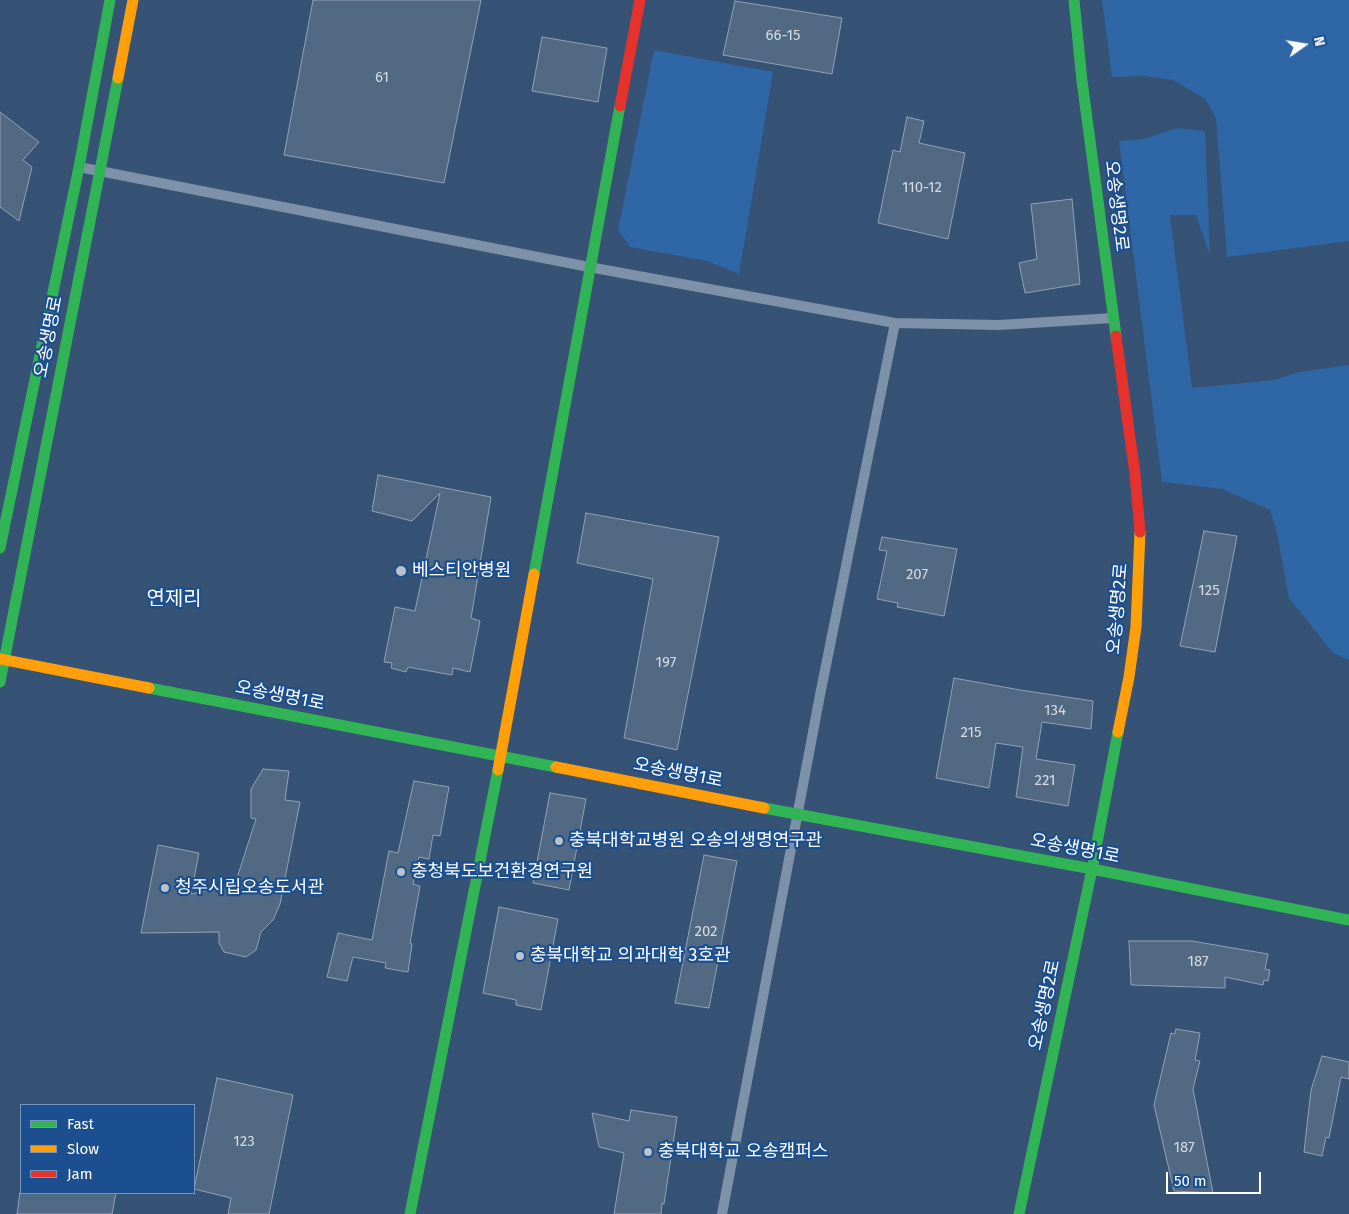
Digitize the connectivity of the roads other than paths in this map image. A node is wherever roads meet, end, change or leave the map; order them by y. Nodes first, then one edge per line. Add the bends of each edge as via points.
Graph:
1 (110, 0) edge
2 (133, 0) edge
3 (640, 0) edge
4 (1074, 0) edge
5 (79, 167) junction
6 (100, 170) junction
7 (589, 267) junction
8 (1113, 318) junction
9 (895, 323) junction
10 (0, 548) edge
11 (2, 659) edge
12 (0, 682) edge
13 (501, 757) junction
14 (797, 814) junction
15 (1092, 869) junction
16 (1349, 920) edge
17 (410, 1214) edge
18 (722, 1214) edge
19 (1019, 1214) edge

1 - 5 street, 오송생명로
2 - 6 street, 오송생명로
3 - 7 street
4 - 8 street, 오송생명2로
5 - 6 street
5 - 10 street, 오송생명로
6 - 7 street
6 - 11 street, 오송생명로
7 - 9 street
7 - 13 street
8 - 9 street via 999,326
8 - 15 street, 오송생명2로 via 1134,474 1140,537 1139,581 1129,677
9 - 14 street
11 - 12 street, 오송생명로
11 - 13 street, 오송생명1로
13 - 14 street, 오송생명1로
13 - 17 street
14 - 15 street, 오송생명1로
14 - 18 street
15 - 16 street, 오송생명1로
15 - 19 street, 오송생명2로

